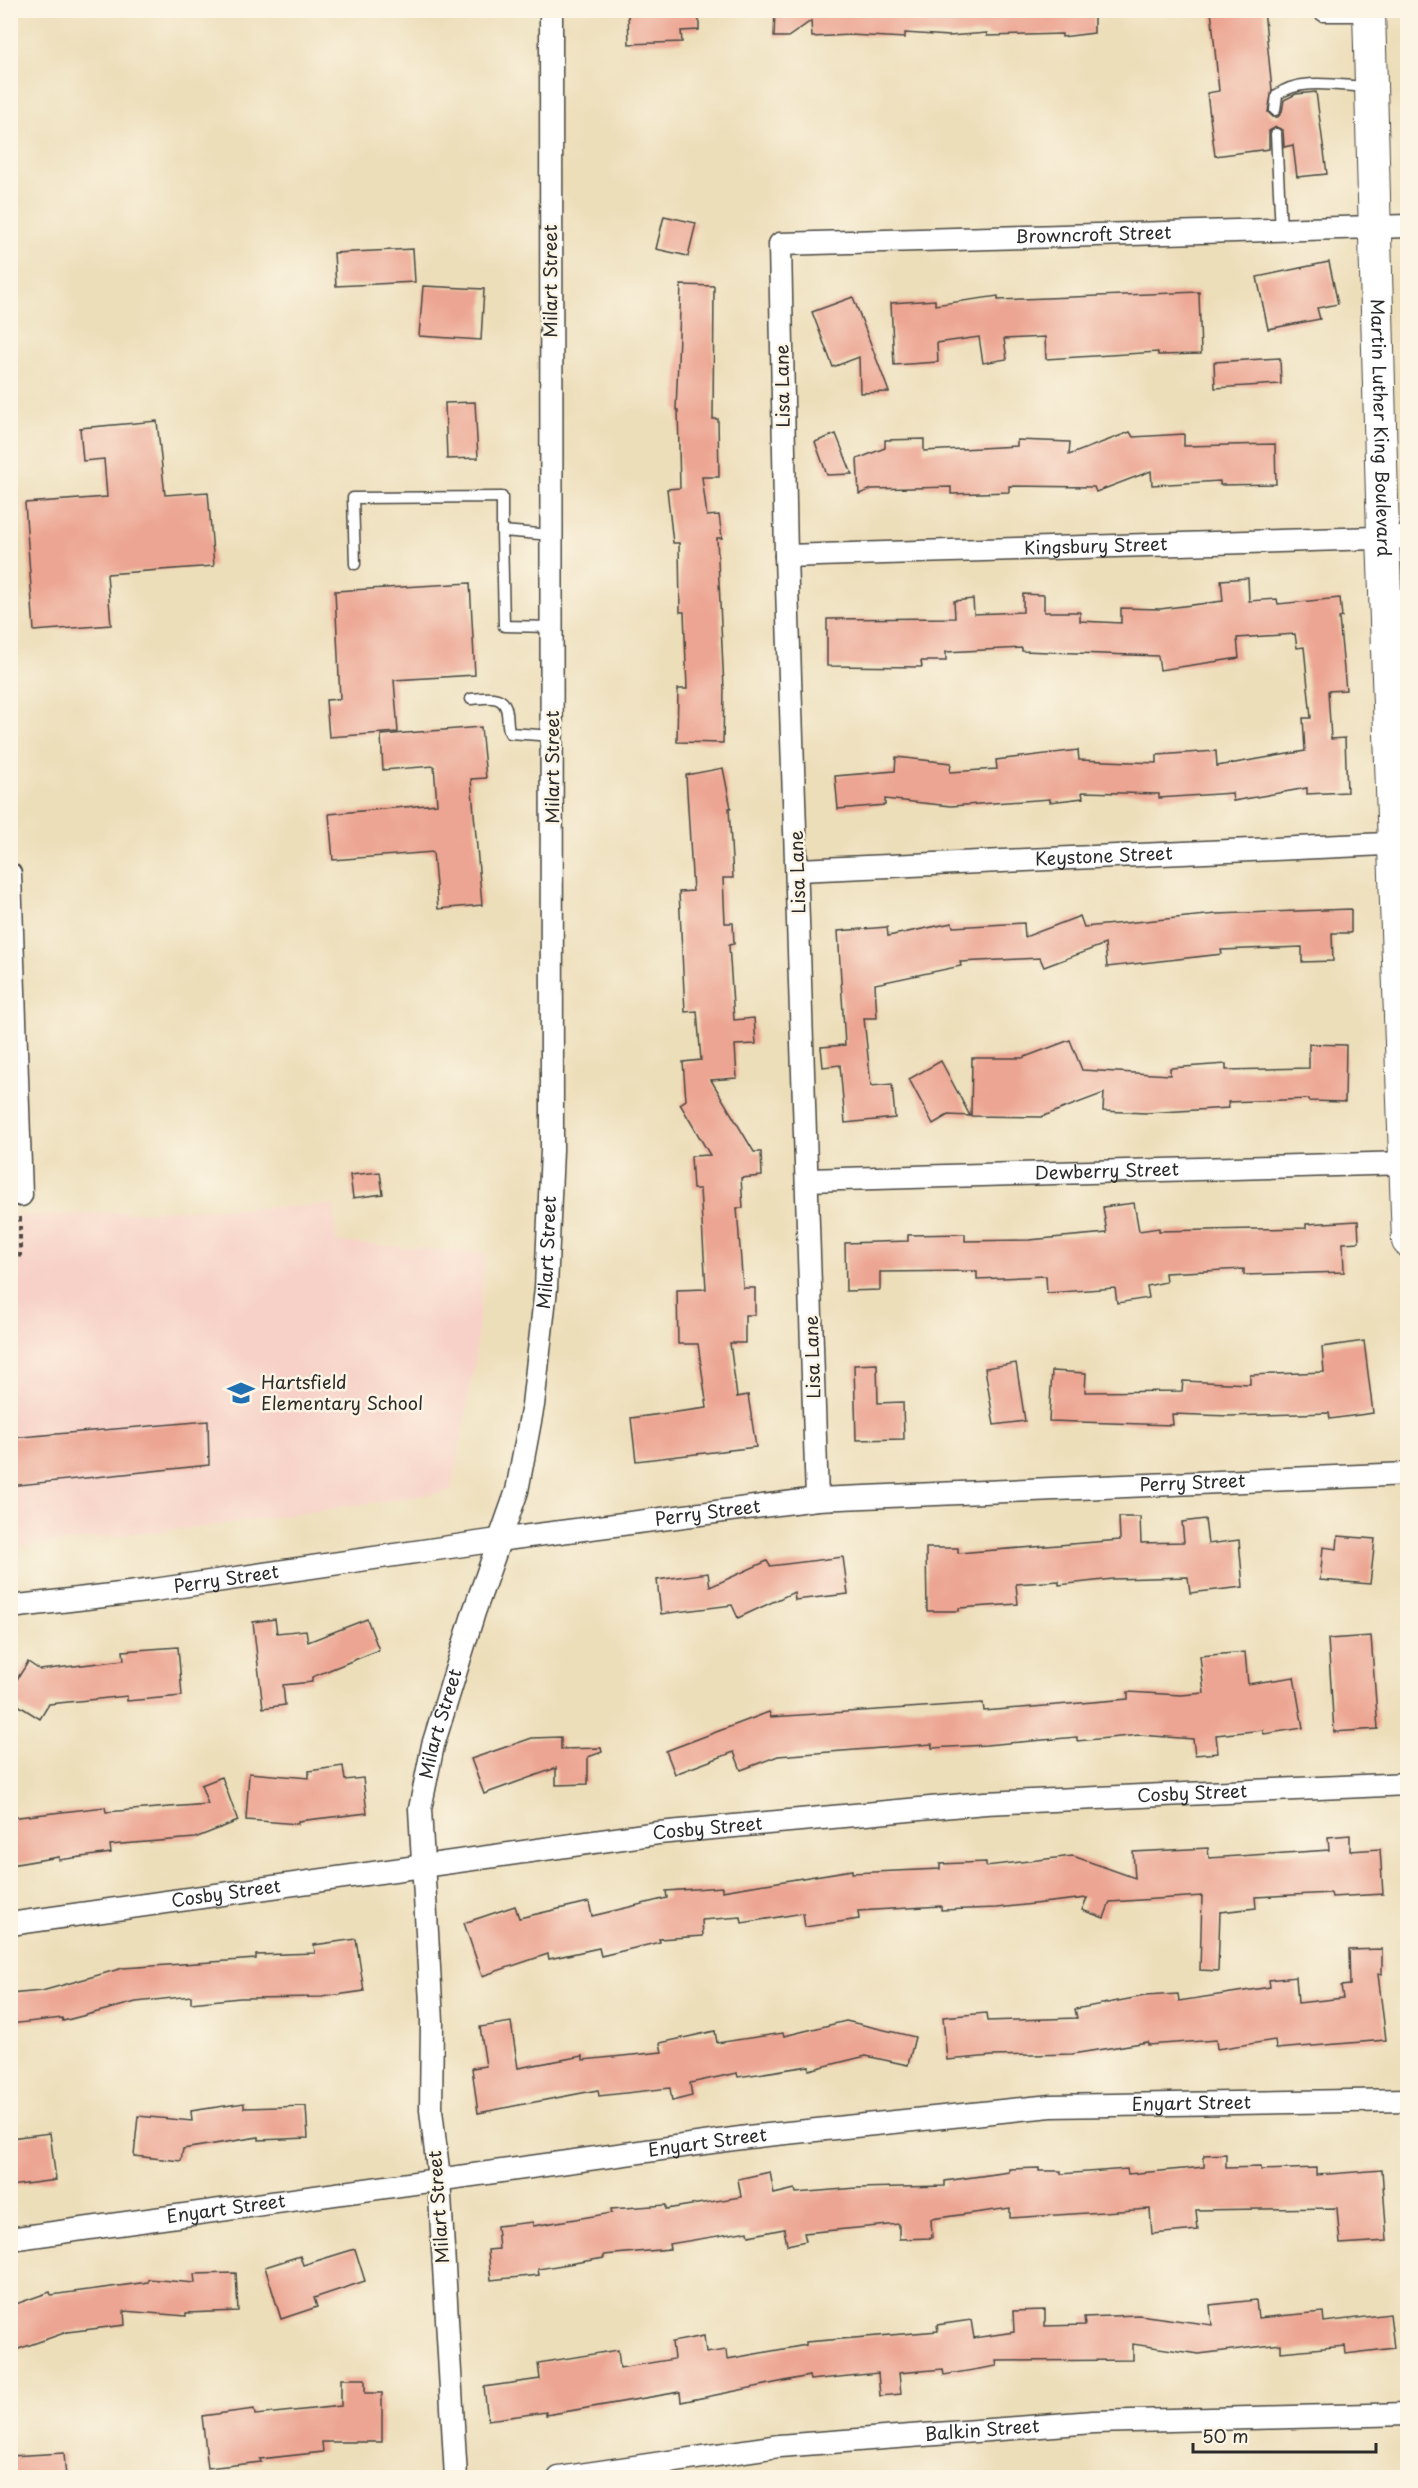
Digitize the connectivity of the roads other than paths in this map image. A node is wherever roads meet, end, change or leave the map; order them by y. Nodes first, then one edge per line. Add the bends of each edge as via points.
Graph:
1 (551, 10) edge
2 (1314, 10) edge
3 (1369, 13) edge
4 (1371, 87) junction
5 (1275, 110) dead end
6 (1276, 134) dead end
7 (1407, 226) edge
8 (1375, 228) junction
9 (1281, 231) junction
10 (780, 244) joint
11 (502, 531) junction
12 (552, 535) junction
13 (1395, 537) edge
14 (786, 556) junction
15 (355, 564) dead end
16 (553, 627) junction
17 (471, 699) dead end
18 (553, 736) junction
19 (1401, 843) edge
20 (798, 870) junction
21 (10, 874) edge
22 (11, 926) edge
23 (1406, 1163) edge
24 (807, 1180) junction
25 (16, 1195) edge
26 (1407, 1241) edge
27 (1407, 1474) edge
28 (817, 1499) junction
29 (498, 1540) junction
30 (10, 1607) edge
31 (1407, 1784) edge
32 (422, 1865) junction
33 (10, 1924) edge
34 (1407, 2100) edge
35 (438, 2178) junction
36 (10, 2239) edge
37 (1407, 2414) edge
38 (456, 2478) edge
39 (559, 2478) edge

1 - 12 street, Milart Street
2 - 3 lane via 1323,16
3 - 4 main road, Martin Luther King Boulevard
4 - 5 lane via 1297,85 1276,95
4 - 8 main road, Martin Luther King Boulevard
6 - 9 lane
7 - 8 street, Browncroft Street
8 - 9 street, Browncroft Street
8 - 13 main road, Martin Luther King Boulevard
9 - 10 street, Browncroft Street
10 - 14 street, Lisa Lane
11 - 12 lane
11 - 15 lane via 502,497 353,498
11 - 16 lane via 504,626
12 - 16 street, Milart Street
13 - 14 street, Kingsbury Street
13 - 19 main road, Martin Luther King Boulevard
14 - 20 street, Lisa Lane
16 - 18 street, Milart Street
17 - 18 lane via 502,701 510,733
18 - 29 street, Milart Street via 552,1150 546,1288 533,1405 519,1480
19 - 20 street, Keystone Street
19 - 23 main road, Martin Luther King Boulevard
20 - 24 street, Lisa Lane
21 - 22 street
22 - 25 street
23 - 24 street, Dewberry Street
23 - 26 main road, Martin Luther King Boulevard
24 - 28 street, Lisa Lane
27 - 28 street, Perry Street
28 - 29 street, Perry Street
29 - 30 street, Perry Street
29 - 32 street, Milart Street via 426,1773 420,1809
31 - 32 street, Cosby Street via 985,1803 658,1833
32 - 33 street, Cosby Street
32 - 35 street, Milart Street via 432,2021 431,2110
34 - 35 street, Enyart Street via 1051,2106 748,2137
35 - 36 street, Enyart Street
35 - 38 street, Milart Street
37 - 39 street, Balkin Street via 1093,2422 779,2446

